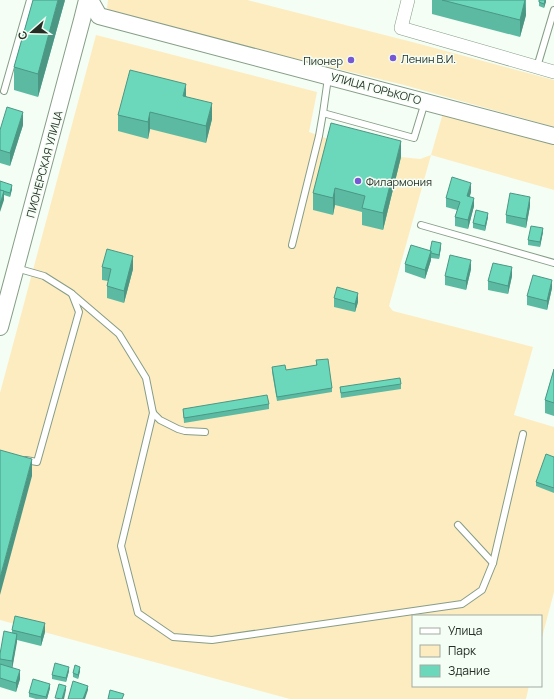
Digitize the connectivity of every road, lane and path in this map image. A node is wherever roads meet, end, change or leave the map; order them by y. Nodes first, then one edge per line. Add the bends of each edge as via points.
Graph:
1 (30, 0) edge
2 (86, 0) edge
3 (90, 0) edge
4 (408, 0) edge
5 (554, 10) edge
6 (99, 16) junction
7 (82, 20) junction
8 (537, 67) junction
9 (554, 72) edge
10 (329, 76) junction
11 (4, 91) dead end
12 (426, 102) junction
13 (323, 113) junction
14 (554, 136) edge
15 (421, 225) dead end
16 (292, 245) dead end
17 (554, 263) edge
18 (16, 268) junction
19 (71, 293) junction
20 (0, 327) edge
21 (153, 413) junction
22 (205, 432) dead end
23 (523, 434) dead end
24 (22, 459) edge
25 (458, 525) dead end
26 (493, 563) junction

1 - 11 lane
2 - 7 street, ПИОНЕРСКАЯ УЛИЦА
3 - 6 street
4 - 8 street via 401,28
5 - 8 lane
6 - 7 street
6 - 10 street, УЛИЦА ГОРЬКОГО
7 - 18 street, ПИОНЕРСКАЯ УЛИЦА
8 - 9 street
10 - 12 street, УЛИЦА ГОРЬКОГО
10 - 13 lane
12 - 13 lane via 414,138
12 - 14 street, УЛИЦА ГОРЬКОГО
13 - 16 lane
15 - 17 lane
18 - 19 lane via 44,276
18 - 20 street, ПИОНЕРСКАЯ УЛИЦА
19 - 21 lane via 119,334 146,378
19 - 24 lane via 79,312 37,462
21 - 22 lane via 160,420 178,429
21 - 26 lane via 121,546 138,612 173,637 212,640 462,604 482,590
23 - 26 lane
25 - 26 lane

